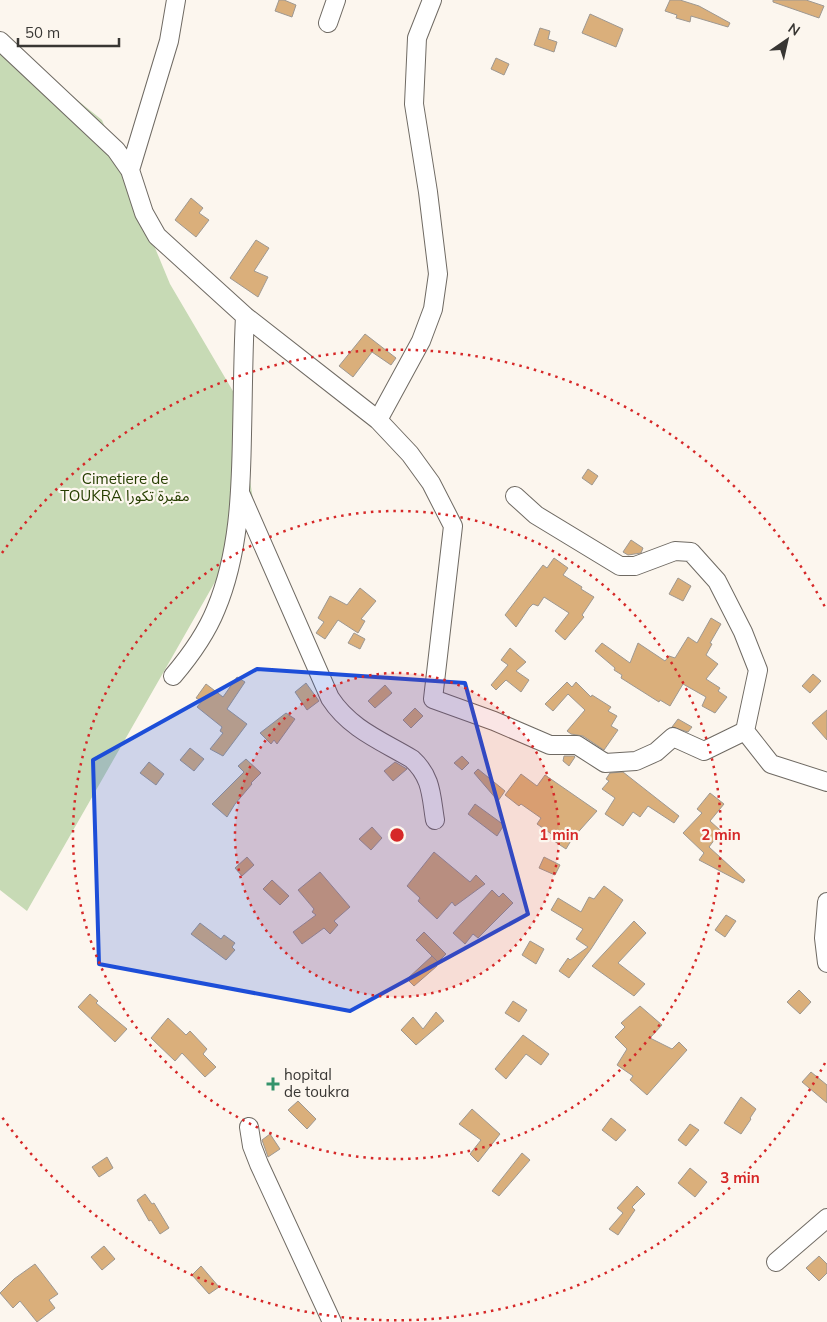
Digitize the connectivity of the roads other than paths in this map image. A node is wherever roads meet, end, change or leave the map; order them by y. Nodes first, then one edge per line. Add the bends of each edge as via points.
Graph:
1 (176, 0) edge
2 (336, 0) edge
3 (432, 0) edge
4 (328, 23) dead end
5 (0, 42) edge
6 (130, 170) junction
7 (245, 316) junction
8 (378, 420) junction
9 (241, 495) junction
10 (516, 496) dead end
11 (173, 676) dead end
12 (745, 731) junction
13 (827, 782) edge
14 (434, 820) dead end
15 (827, 902) edge
16 (827, 963) edge
17 (249, 1127) dead end
18 (827, 1218) edge
19 (776, 1262) dead end
20 (332, 1322) edge

1 - 6 street via 169,41
2 - 4 street
3 - 8 street via 417,38 414,104 438,274 433,308 421,341
5 - 6 street via 100,134
6 - 7 street via 144,213 157,236
7 - 8 street
7 - 9 street
8 - 12 street via 410,454 431,483 453,526 433,699 550,745 577,745 605,763 636,761 656,752 673,737 704,751
9 - 11 street via 223,592 207,628
9 - 14 street via 330,698 355,726 420,766 430,785
10 - 12 street via 536,515 620,566 635,566 675,551 691,552 717,581 758,670
12 - 13 street via 771,764
15 - 16 street via 824,938
17 - 20 street via 258,1164
18 - 19 street

